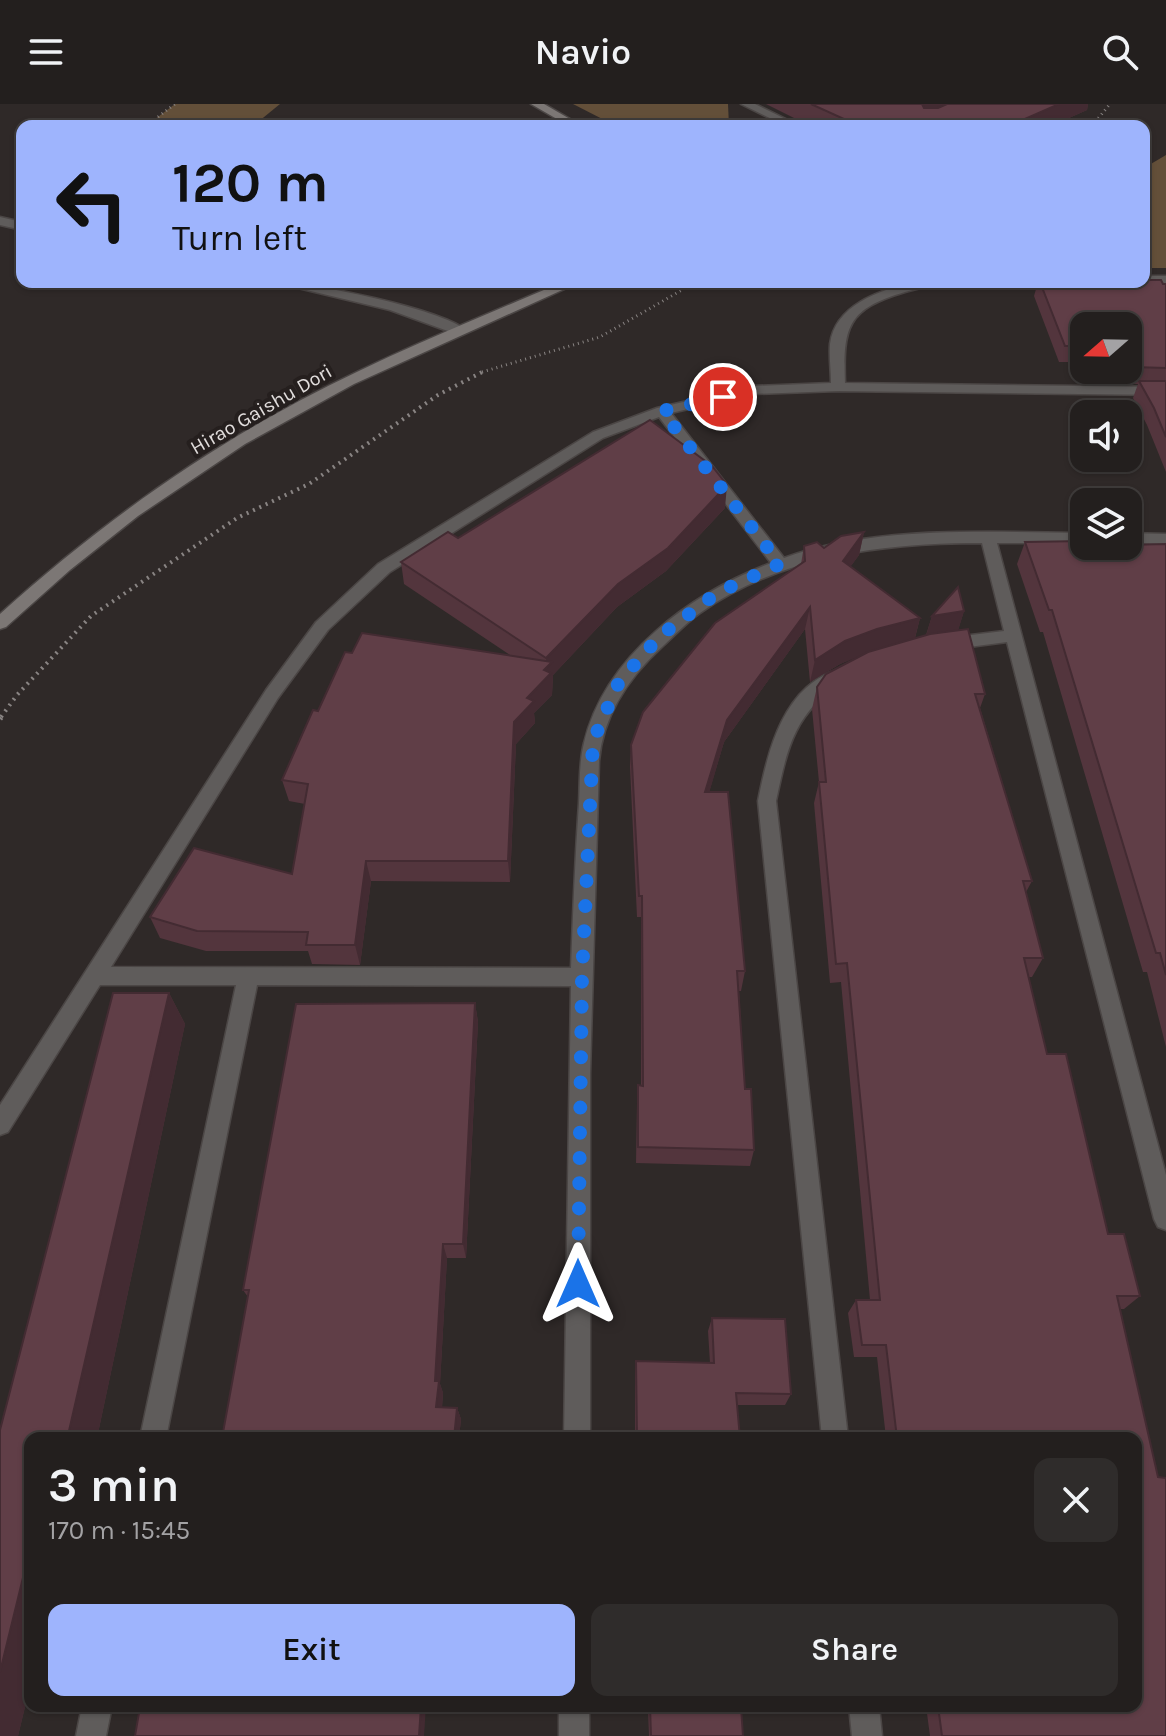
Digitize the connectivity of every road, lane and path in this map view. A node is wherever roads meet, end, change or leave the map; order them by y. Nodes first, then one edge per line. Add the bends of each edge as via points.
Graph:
1 (175, 104) edge
2 (536, 104) edge
3 (746, 104) edge
4 (1110, 104) edge
5 (154, 120) edge
6 (566, 120) edge
7 (782, 120) edge
8 (1097, 120) edge
9 (307, 288) edge
10 (560, 288) edge
11 (686, 288) edge
12 (902, 288) edge
13 (461, 331) junction
14 (838, 387) junction
15 (1166, 391) edge
16 (662, 411) junction
17 (988, 537) junction
18 (1070, 538) edge
19 (1142, 538) edge
20 (1166, 539) edge
21 (780, 564) junction
22 (0, 623) edge
23 (1014, 635) junction
24 (923, 647) edge
25 (855, 667) edge
26 (0, 719) edge
27 (96, 976) junction
28 (248, 977) junction
29 (582, 977) junction
30 (0, 1125) edge
31 (1166, 1219) edge
32 (154, 1432) edge
33 (577, 1432) edge
34 (834, 1432) edge
35 (96, 1712) edge
36 (574, 1712) edge
37 (865, 1712) edge
38 (91, 1736) edge
39 (574, 1736) edge
40 (867, 1736) edge

1 - 5 path
2 - 6 street
3 - 7 street
4 - 8 path
9 - 13 street via 394,307
10 - 13 street, Hirao Gaishu Dori
11 - 26 path via 600,337 490,368 438,395 309,484 237,518 91,616
12 - 14 street via 854,312 837,339
13 - 22 street, Hirao Gaishu Dori via 334,389 204,463 84,549
14 - 15 street
14 - 16 street via 753,390
16 - 21 street
16 - 27 street via 598,435 384,568 322,626 272,694
17 - 18 street
17 - 21 street via 883,541 827,549
17 - 23 street
19 - 20 street
21 - 29 street via 717,593 660,636 619,682 593,741
23 - 24 street
23 - 31 street
25 - 34 street via 813,690 780,736 767,801
27 - 28 street
27 - 30 street
28 - 29 street
28 - 32 street
29 - 33 street
35 - 38 street
36 - 39 street
37 - 40 street

